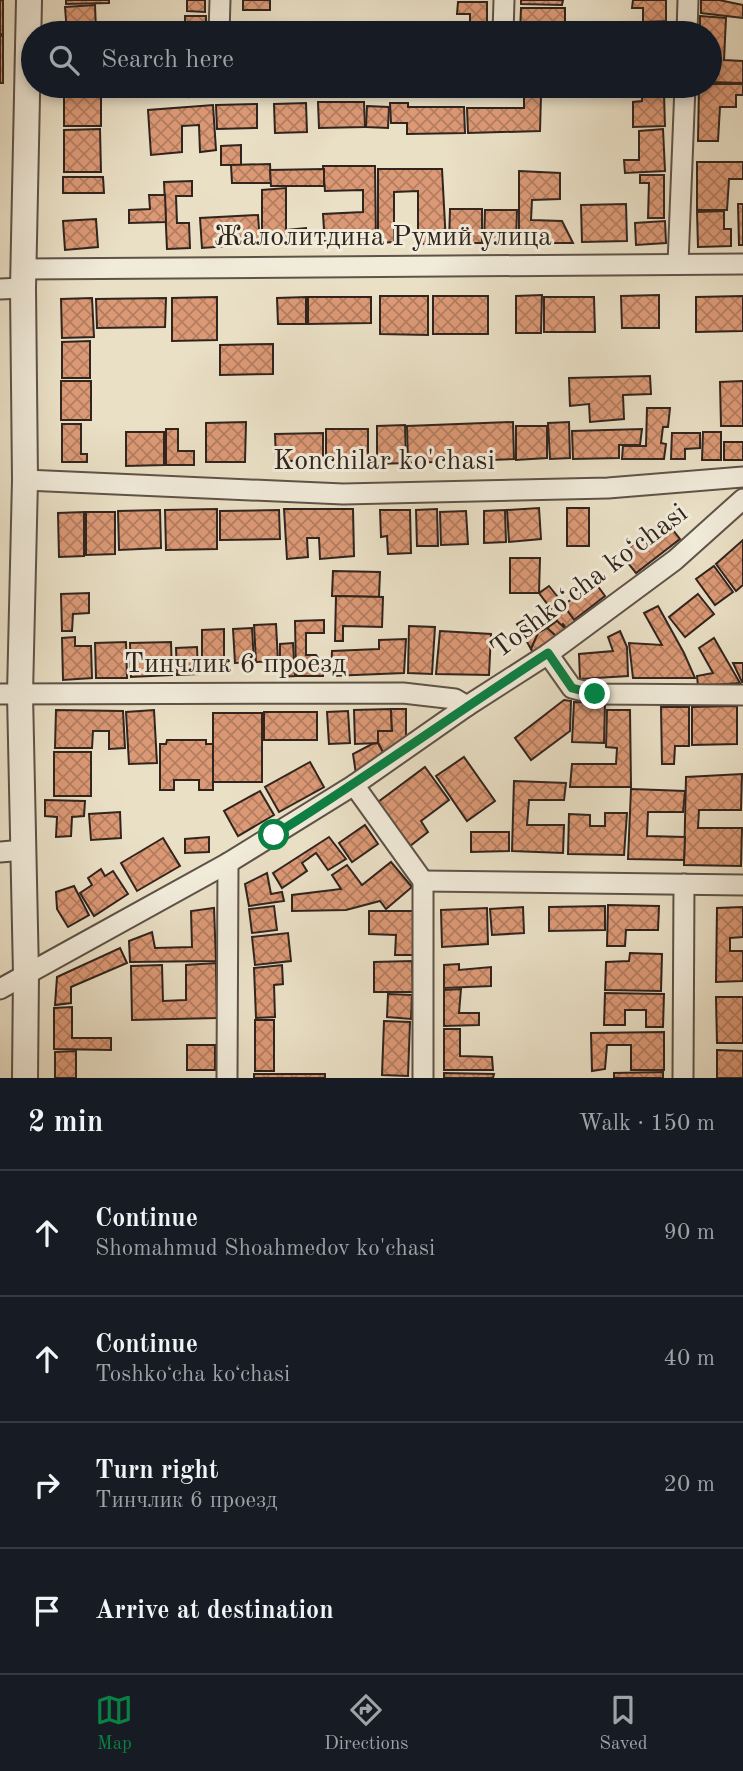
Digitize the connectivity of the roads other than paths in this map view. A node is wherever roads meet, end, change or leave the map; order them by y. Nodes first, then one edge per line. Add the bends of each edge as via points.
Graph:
1 (29, 0) edge
2 (220, 0) edge
3 (504, 0) edge
4 (688, 0) edge
5 (28, 21) edge
6 (219, 21) edge
7 (503, 21) edge
8 (687, 21) edge
9 (24, 98) edge
10 (685, 98) edge
11 (678, 264) junction
12 (743, 264) edge
13 (15, 282) edge
14 (743, 477) edge
15 (25, 480) junction
16 (743, 499) edge
17 (548, 653) junction
18 (10, 694) edge
19 (743, 695) edge
20 (467, 706) junction
21 (354, 786) junction
22 (12, 851) edge
23 (228, 863) junction
24 (423, 881) junction
25 (684, 884) junction
26 (743, 885) edge
27 (26, 974) junction
28 (0, 989) edge
29 (26, 1078) edge
30 (227, 1078) edge
31 (423, 1078) edge
32 (683, 1078) edge

1 - 5 street
2 - 6 street
3 - 7 street
4 - 8 street
9 - 13 street
10 - 11 street
11 - 12 street, Жалолитдина Румий улица
11 - 13 street, Жалолитдина Румий улица
13 - 15 street
14 - 15 street, Konchilar ko'chasi via 608,488 343,494
15 - 18 street
16 - 17 street, Toshkoʻcha koʻchasi via 675,560
17 - 19 street via 572,688 595,694
17 - 20 street, Toshkoʻcha koʻchasi
18 - 20 street, Тинчлик 6 проезд via 402,693 455,699
18 - 22 street
20 - 21 street, Toshkoʻcha koʻchasi
21 - 23 street, Toshkoʻcha koʻchasi
21 - 24 street
22 - 27 street
23 - 27 street, Toshkoʻcha koʻchasi
23 - 30 street
24 - 25 street
24 - 31 street
25 - 26 street
25 - 32 street
27 - 28 street, Toshkoʻcha koʻchasi
27 - 29 street

